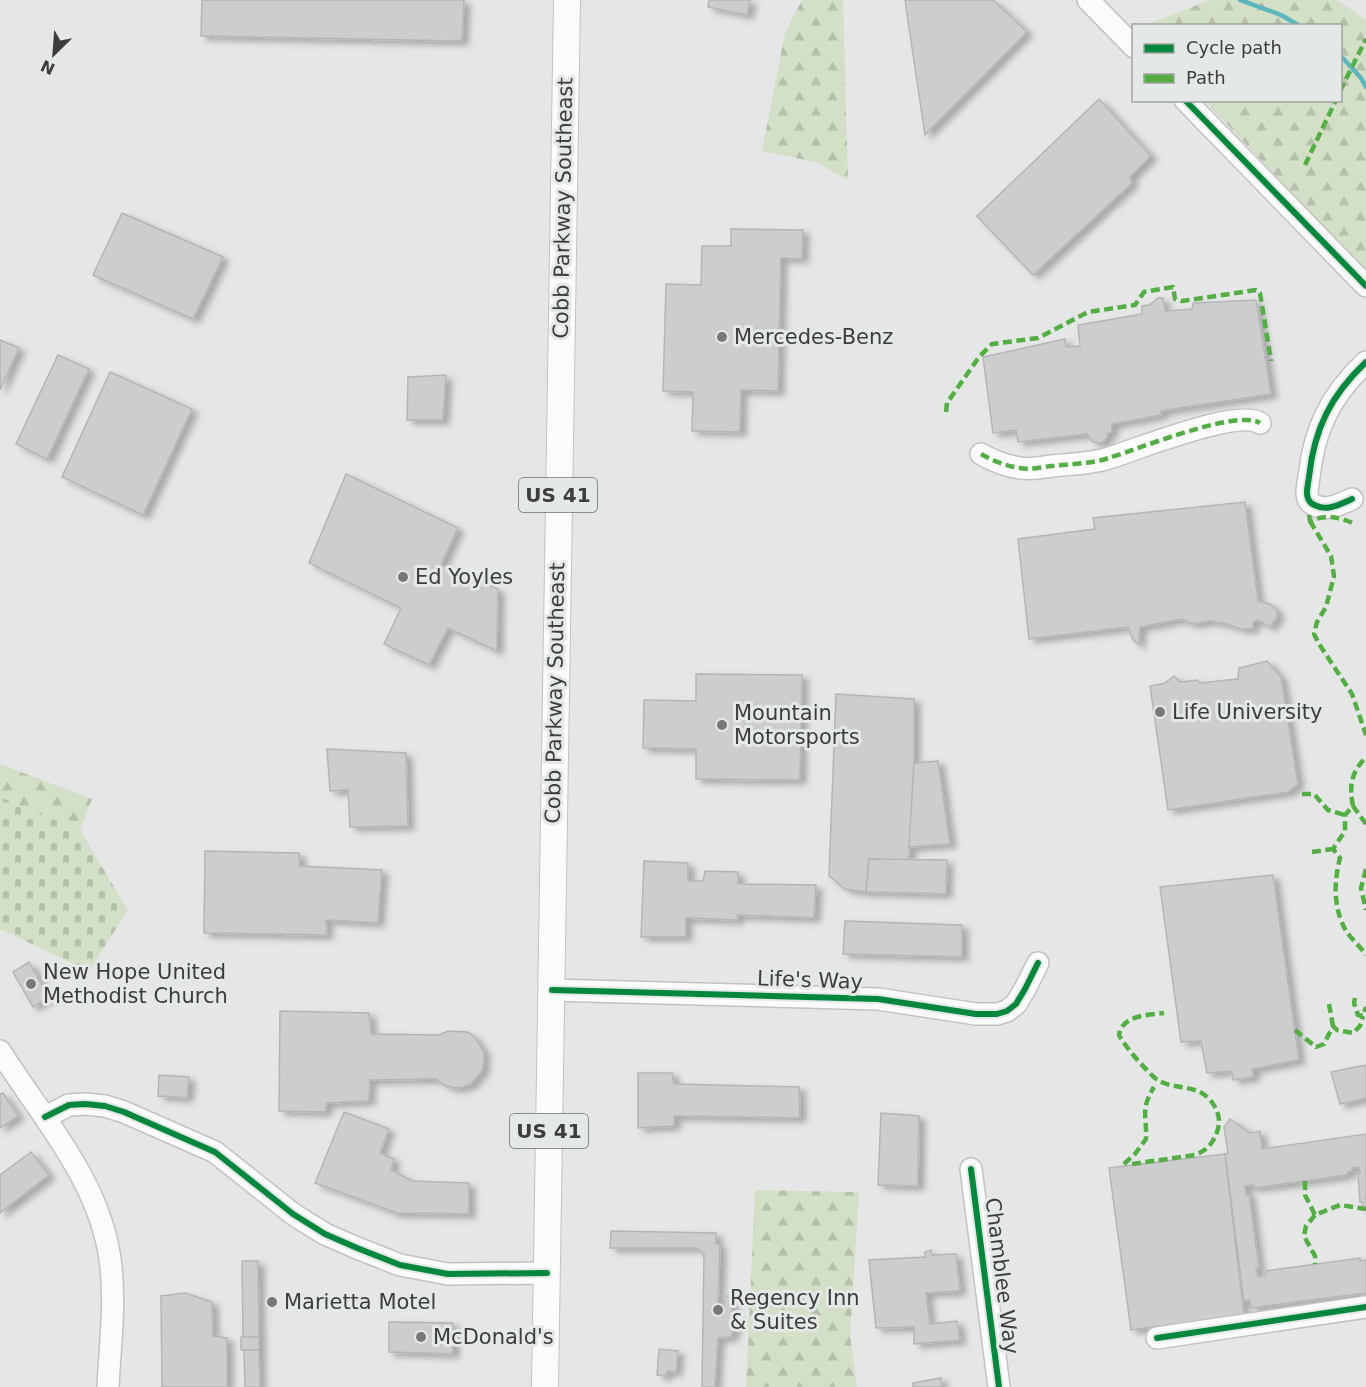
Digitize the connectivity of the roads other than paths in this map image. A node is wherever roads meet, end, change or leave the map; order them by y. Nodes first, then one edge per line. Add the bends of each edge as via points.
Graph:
1 (567, 0) edge
2 (1088, 0) edge
3 (1132, 45) edge
4 (1187, 102) edge
5 (1366, 286) edge
6 (1366, 362) edge
7 (1260, 423) dead end
8 (981, 454) dead end
9 (1352, 499) dead end
10 (1038, 963) dead end
11 (552, 990) junction
12 (0, 1051) edge
13 (45, 1117) junction
14 (971, 1169) dead end
15 (547, 1273) junction
16 (1366, 1307) edge
17 (1157, 1338) dead end
18 (108, 1387) edge
19 (545, 1387) edge
20 (999, 1387) edge

1 - 11 main road, Cobb Parkway Southeast / US 41
2 - 3 street
4 - 5 street
6 - 9 street via 1337,393 1320,426 1306,494 1309,501 1322,508
7 - 8 street via 1238,419 1081,463 1022,469
10 - 11 street, Life's Way via 1016,1004 1002,1012 986,1014 878,999
11 - 15 main road, Cobb Parkway Southeast / US 41
12 - 13 street
13 - 15 street via 69,1105 105,1106 124,1112 214,1152 325,1234 400,1265 448,1274
13 - 18 street via 93,1200 110,1258
14 - 20 street, Chamblee Way
15 - 19 main road, Cobb Parkway Southeast / US 41
16 - 17 street

